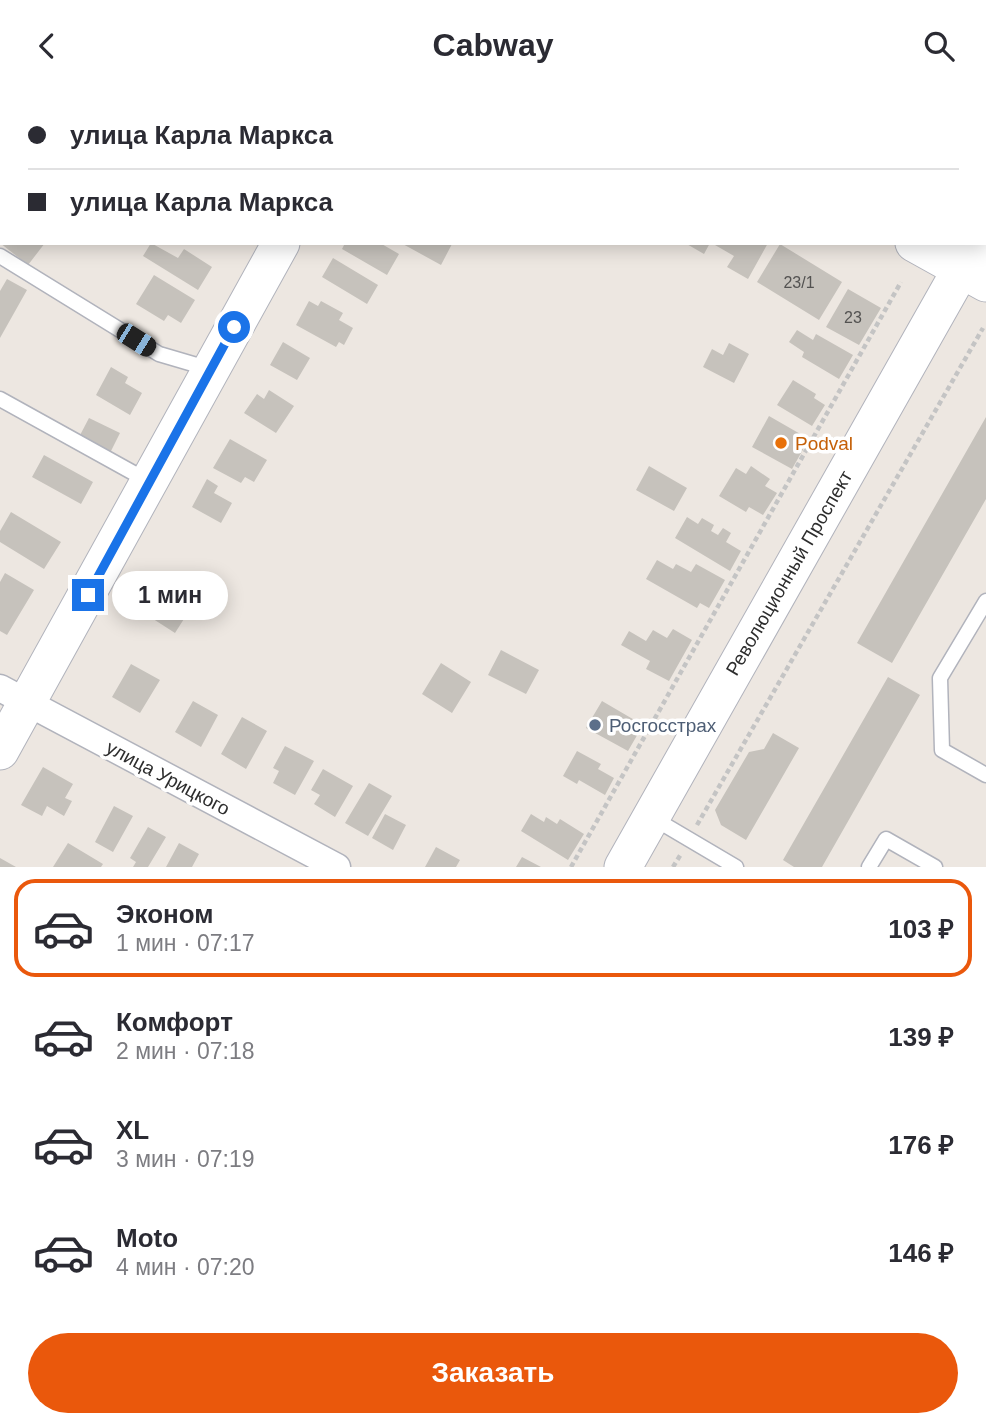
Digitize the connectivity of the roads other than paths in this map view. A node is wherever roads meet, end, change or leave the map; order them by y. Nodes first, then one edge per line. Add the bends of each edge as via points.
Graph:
1 (280, 245) edge
2 (920, 245) edge
3 (0, 255) edge
4 (975, 265) edge
5 (211, 369) junction
6 (0, 399) edge
7 (150, 482) junction
8 (986, 601) edge
9 (14, 696) edge
10 (0, 751) edge
11 (986, 775) edge
12 (651, 817) junction
13 (337, 867) edge
14 (623, 867) edge
15 (736, 867) edge
16 (869, 867) edge
17 (935, 867) edge

1 - 5 street
2 - 4 street
3 - 5 lane via 159,354
4 - 12 street, Революционный Проспект
5 - 7 street
6 - 7 lane
7 - 9 street
8 - 11 lane via 940,678 942,750
9 - 10 street
9 - 13 street, улица Урицкого
12 - 14 street, Революционный Проспект
12 - 15 lane
16 - 17 lane via 886,839

